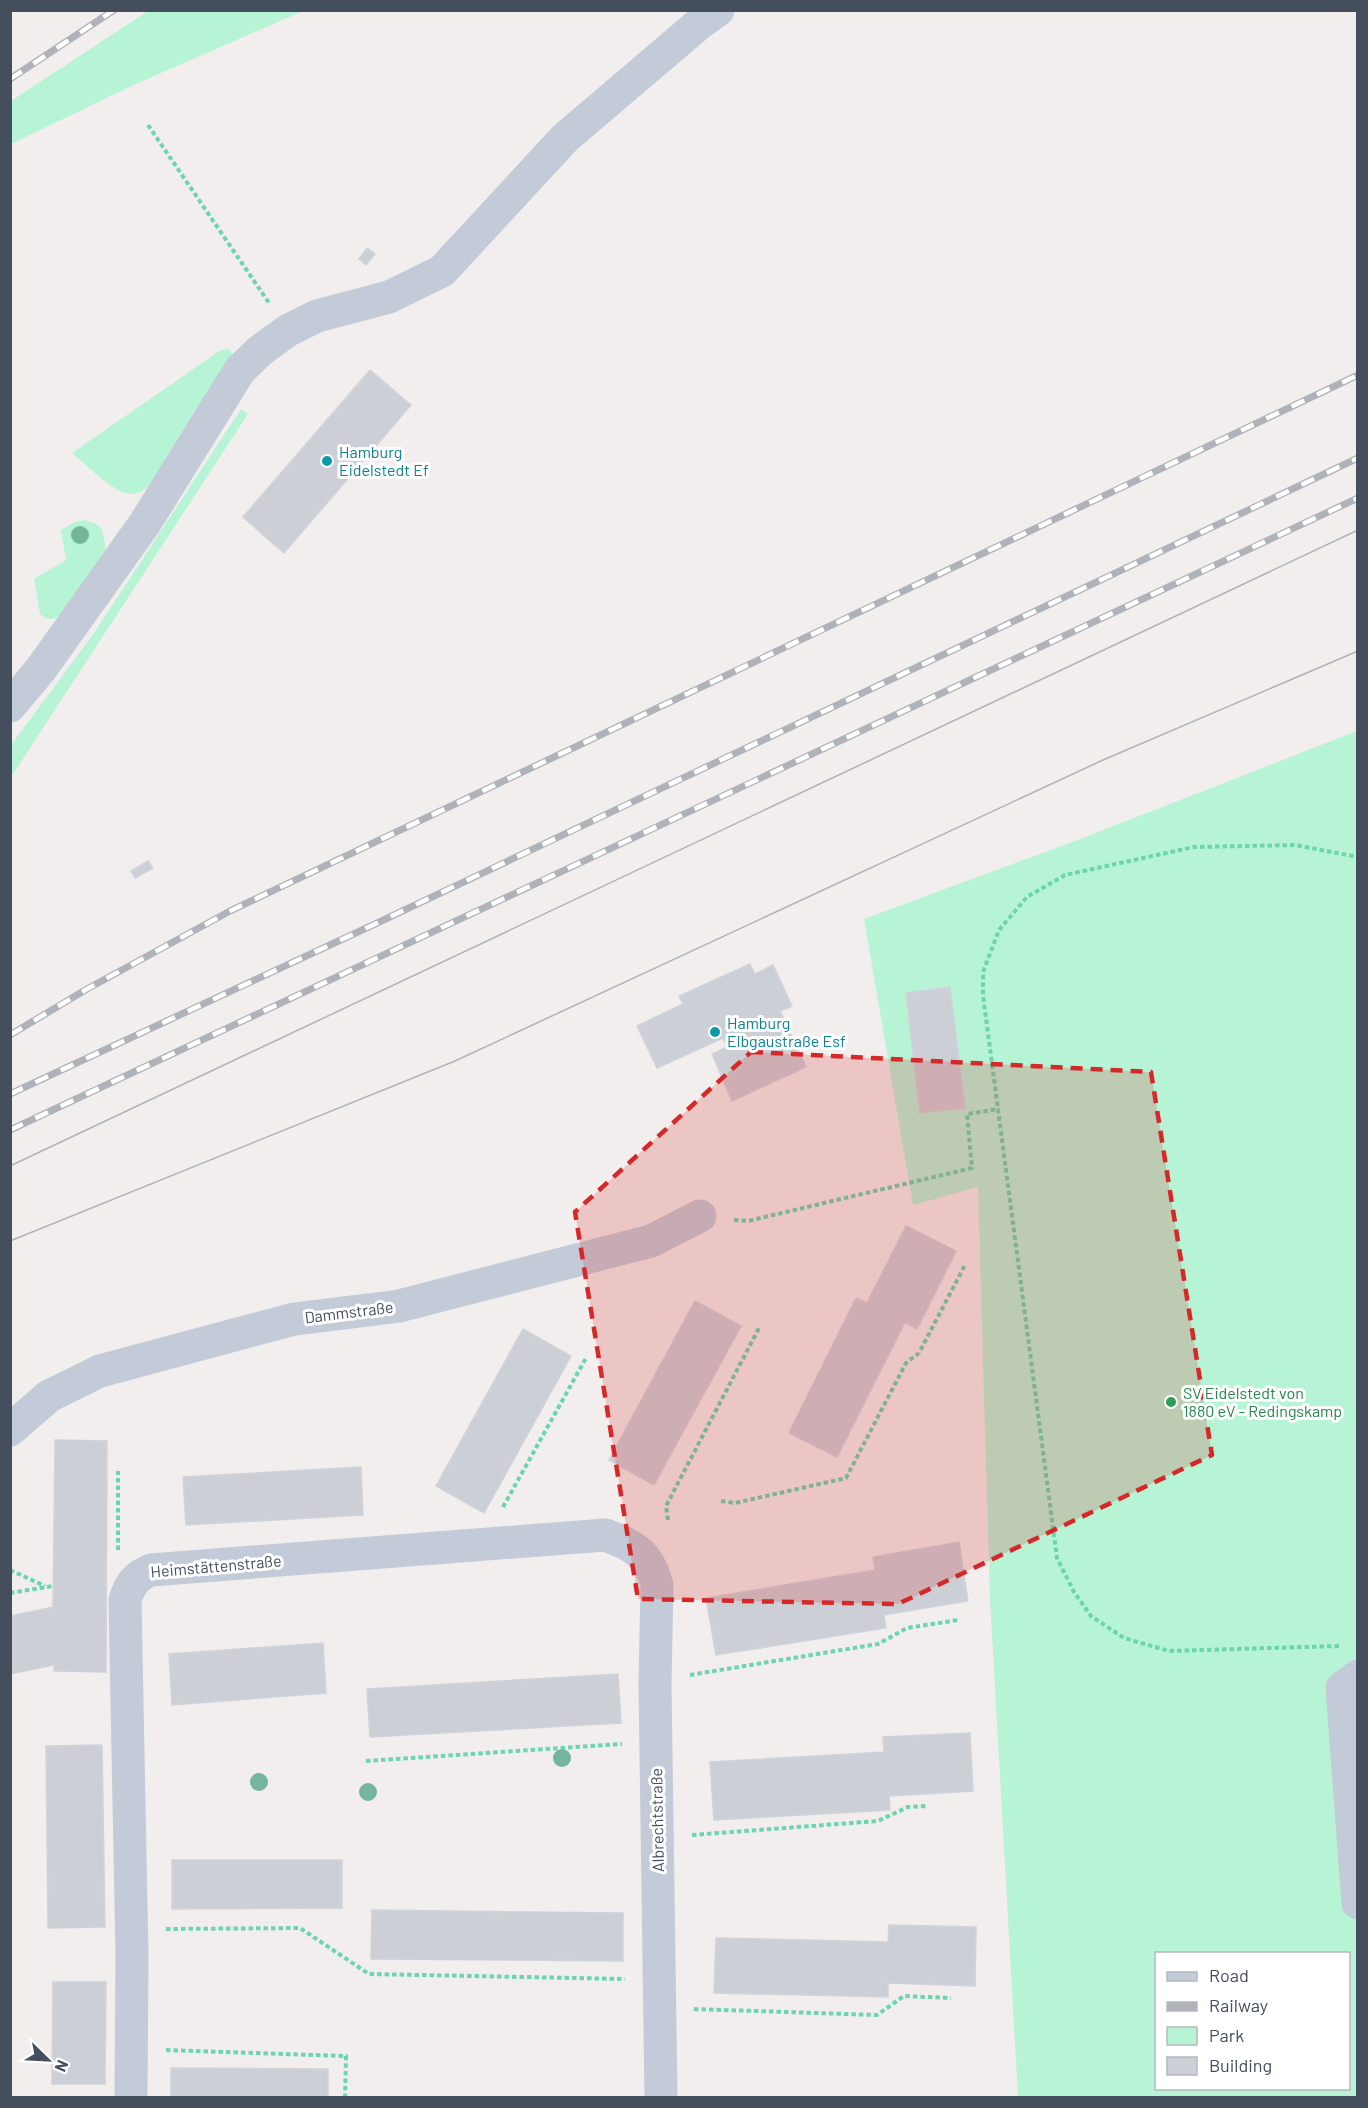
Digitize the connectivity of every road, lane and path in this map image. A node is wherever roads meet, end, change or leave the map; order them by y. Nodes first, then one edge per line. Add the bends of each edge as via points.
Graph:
1 (718, 10) edge
2 (148, 125) dead end
3 (287, 331) junction
4 (10, 706) edge
5 (1358, 857) edge
6 (999, 1109) junction
7 (700, 1216) joint
8 (965, 1265) dead end
9 (759, 1328) dead end
10 (586, 1358) dead end
11 (10, 1430) edge
12 (118, 1471) dead end
13 (721, 1500) dead end
14 (500, 1512) dead end
15 (668, 1520) dead end
16 (636, 1549) joint
17 (118, 1554) dead end
18 (10, 1570) edge
19 (46, 1586) junction
20 (53, 1586) dead end
21 (10, 1593) edge
22 (958, 1620) dead end
23 (1338, 1646) dead end
24 (685, 1676) dead end
25 (1358, 1677) edge
26 (627, 1744) dead end
27 (366, 1761) dead end
28 (928, 1806) dead end
29 (687, 1836) dead end
30 (1358, 1903) edge
31 (157, 1929) dead end
32 (629, 1979) dead end
33 (951, 1998) dead end
34 (690, 2009) dead end
35 (156, 2050) dead end
36 (131, 2097) edge
37 (345, 2097) edge
38 (661, 2097) edge

1 - 3 street via 565,138 442,271 389,297 317,316
2 - 3 path
3 - 4 street via 240,370 145,523
5 - 6 path via 1295,845 1194,847 1065,874 1027,897 999,930 983,972
6 - 7 path via 967,1114 972,1168 748,1221
6 - 23 path via 1057,1558 1074,1592 1092,1616 1124,1638 1169,1651
7 - 11 street, Dammstraße via 651,1241 399,1306 294,1319 100,1371 50,1396
8 - 13 path via 920,1353 906,1363 846,1478 735,1503
9 - 15 path via 666,1506
10 - 14 path
12 - 17 path
16 - 36 street, Heimstättenstraße via 605,1535 151,1570 139,1575 129,1586 125,1600
16 - 38 street, Albrechtstraße via 653,1570 657,1585
18 - 19 path
19 - 20 path
19 - 21 path
22 - 24 path via 907,1628 878,1644
25 - 30 street via 1342,1688
26 - 27 path
28 - 29 path via 908,1808 878,1821
31 - 32 path via 300,1928 369,1974
33 - 34 path via 904,1996 877,2015
35 - 37 path via 346,2056

